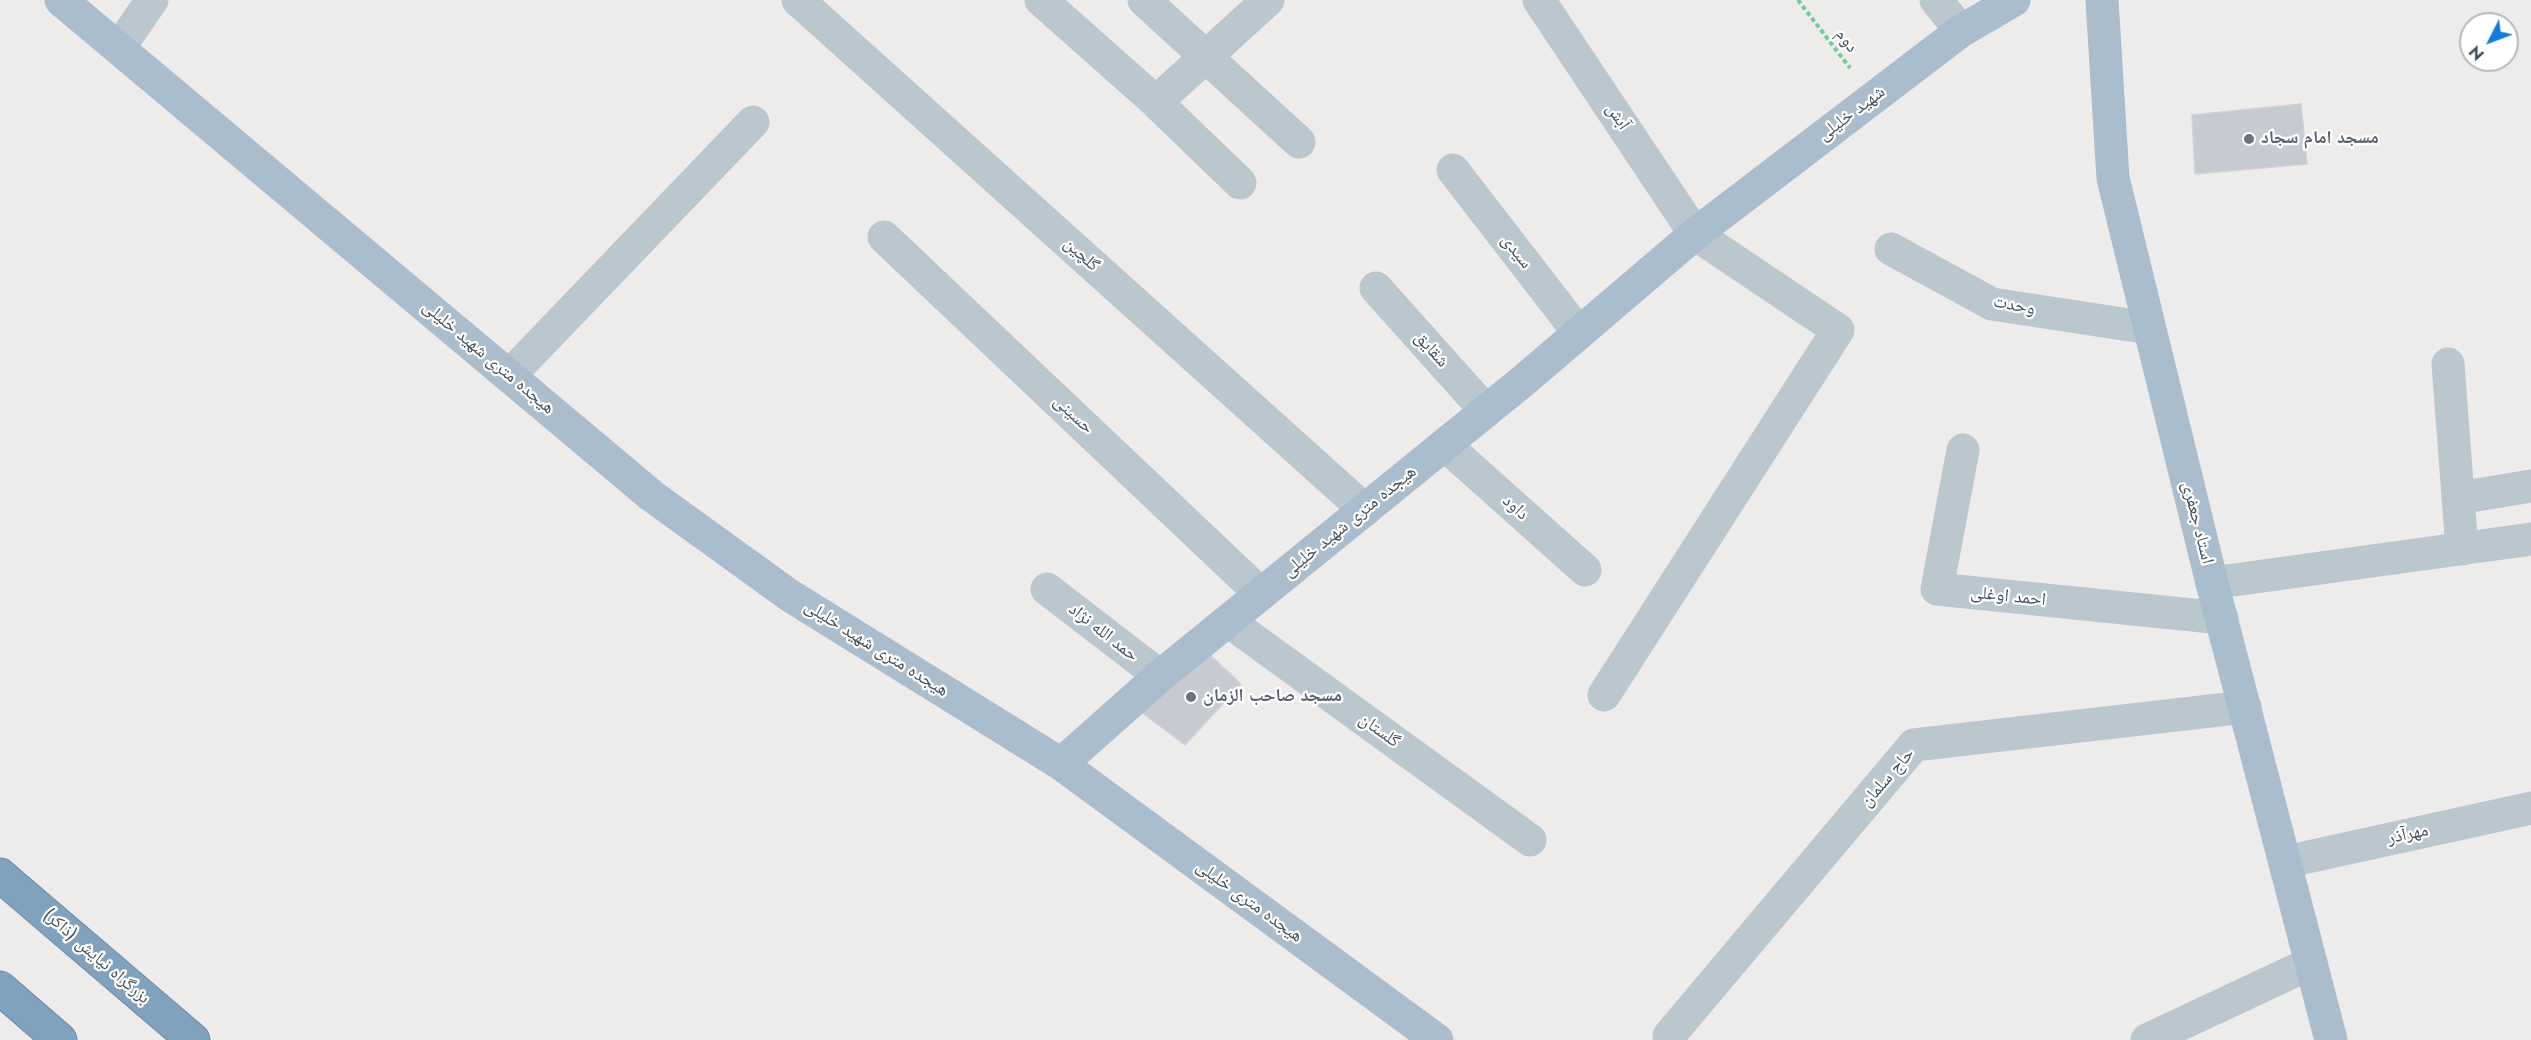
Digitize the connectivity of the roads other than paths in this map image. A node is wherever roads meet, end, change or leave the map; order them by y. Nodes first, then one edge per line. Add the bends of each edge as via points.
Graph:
1 (61, 0) edge
2 (152, 0) edge
3 (798, 0) edge
4 (1041, 0) edge
5 (1144, 0) edge
6 (1268, 0) edge
7 (1539, 0) edge
8 (1936, 0) edge
9 (2014, 0) edge
10 (2102, 0) edge
11 (1961, 16) edge
12 (119, 48) junction
13 (1205, 57) junction
14 (1156, 102) junction
15 (753, 122) dead end
16 (1299, 142) dead end
17 (1453, 170) dead end
18 (1240, 183) dead end
19 (1695, 234) junction
20 (884, 237) dead end
21 (1891, 249) dead end
22 (1376, 288) dead end
23 (2149, 328) junction
24 (1579, 333) junction
25 (2448, 364) dead end
26 (509, 376) junction
27 (1486, 411) junction
28 (1444, 445) junction
29 (1963, 450) dead end
30 (2531, 486) edge
31 (2458, 498) junction
32 (1365, 510) junction
33 (2531, 540) edge
34 (2462, 549) junction
35 (1585, 570) dead end
36 (2212, 583) junction
37 (1047, 589) dead end
38 (1261, 594) junction
39 (2222, 618) junction
40 (1228, 621) junction
41 (1160, 676) junction
42 (1605, 695) dead end
43 (2245, 707) junction
44 (1061, 764) junction
45 (2531, 808) edge
46 (1530, 840) dead end
47 (2285, 862) junction
48 (0, 875) edge
49 (2311, 963) junction
50 (0, 988) edge
51 (1669, 1036) dead end
52 (60, 1040) edge
53 (193, 1040) edge
54 (1437, 1040) edge
55 (2147, 1040) edge
56 (2331, 1040) edge

1 - 12 main road, هیجده متری شهید خلیلی
2 - 12 street
3 - 32 street, گلچین
4 - 14 street
5 - 13 street
6 - 13 street
7 - 19 street, آبش
8 - 11 street
9 - 11 main road, شهید خلیلی
10 - 23 main road, استاد جعفری via 2113,178
11 - 19 main road, شهید خلیلی via 1872,98
12 - 26 main road, هیجده متری شهید خلیلی
13 - 14 street
13 - 16 street
14 - 18 street
15 - 26 street
17 - 24 street, سیدی
19 - 24 main road, هیجده متری شهید خلیلی
19 - 42 street via 1838,330
20 - 38 street, حسینی
21 - 23 street, وحدت via 1992,304
22 - 27 street, شقایق
23 - 36 main road, استاد جعفری
24 - 27 main road, هیجده متری شهید خلیلی
25 - 31 street
26 - 44 main road, هیجده متری شهید خلیلی via 652,496 789,595
27 - 28 main road, هیجده متری شهید خلیلی
28 - 32 main road, هیجده متری شهید خلیلی
28 - 35 street, داود
29 - 39 street, احمد اوغلی via 1937,589
30 - 31 street
31 - 34 street
32 - 38 main road, هیجده متری شهید خلیلی
33 - 34 street
34 - 36 street
36 - 39 main road, استاد جعفری
37 - 41 street, حمد الله نژاد
38 - 40 main road, هیجده متری شهید خلیلی
39 - 43 main road, استاد جعفری
40 - 41 main road, هیجده متری شهید خلیلی
40 - 46 street, گلستان
41 - 44 main road, هیجده متری شهید خلیلی
43 - 47 main road, استاد جعفری
43 - 51 street, حاج سلمان via 1914,745
44 - 54 main road, هیجده متری خلیلی
45 - 47 street, مهرآذر
47 - 49 main road, استاد جعفری
48 - 53 highway, بزرگراه نیایش (ذاکر)
49 - 55 street
49 - 56 main road, استاد جعفری
50 - 52 highway

